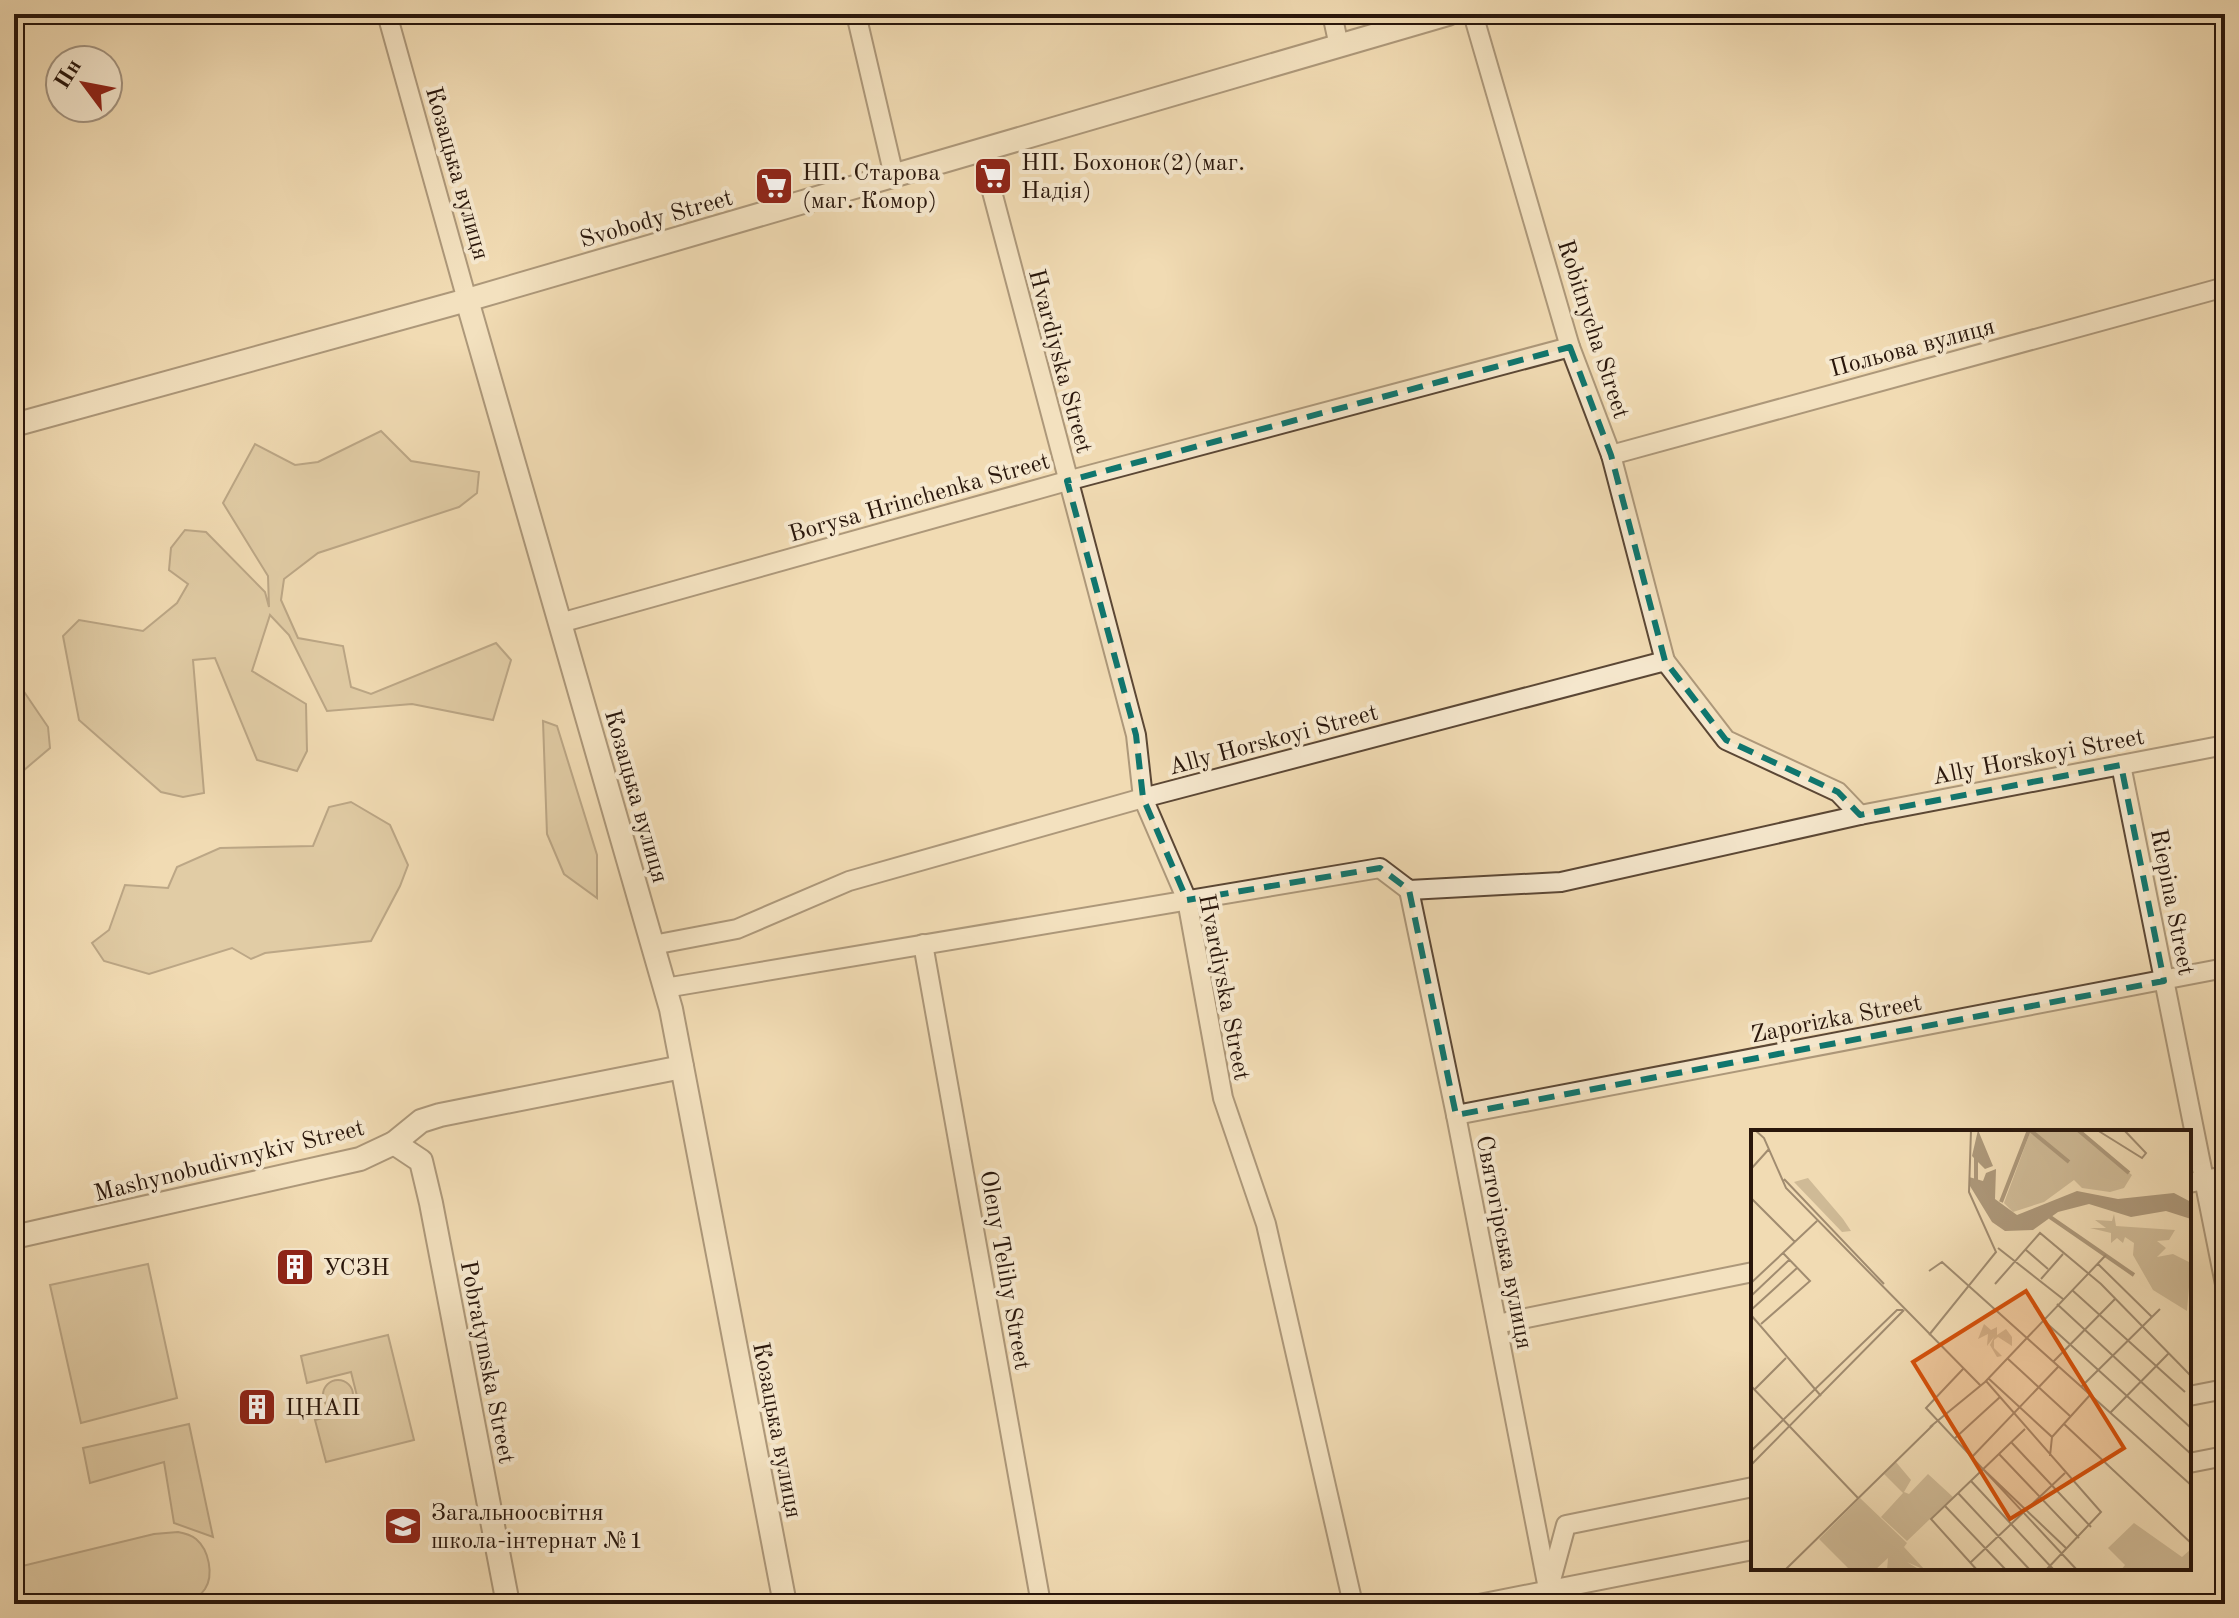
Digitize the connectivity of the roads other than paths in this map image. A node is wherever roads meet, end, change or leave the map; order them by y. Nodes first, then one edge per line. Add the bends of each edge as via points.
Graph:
1 (856, 14) edge
2 (1332, 14) edge
3 (1448, 14) edge
4 (1473, 14) edge
5 (392, 15) edge
6 (1339, 46) junction
7 (981, 150) junction
8 (894, 176) junction
9 (2225, 287) edge
10 (467, 300) junction
11 (1570, 347) junction
12 (14, 425) edge
13 (1611, 455) junction
14 (1067, 481) junction
15 (560, 623) junction
16 (1665, 661) junction
17 (2225, 745) edge
18 (2121, 765) junction
19 (1143, 798) junction
20 (1860, 815) junction
21 (1409, 890) junction
22 (1187, 900) junction
23 (923, 944) junction
24 (653, 945) junction
25 (2225, 968) edge
26 (2164, 981) junction
27 (665, 988) junction
28 (682, 1067) junction
29 (1456, 1115) junction
30 (2188, 1130) edge
31 (394, 1143) junction
32 (2191, 1145) edge
33 (2225, 1176) edge
34 (2197, 1182) edge
35 (14, 1237) edge
36 (1751, 1272) edge
37 (2225, 1284) edge
38 (1497, 1324) junction
39 (2225, 1389) edge
40 (2191, 1396) edge
41 (2225, 1456) edge
42 (2191, 1463) edge
43 (1751, 1487) edge
44 (1751, 1550) edge
45 (1550, 1597) edge
46 (508, 1604) edge
47 (785, 1604) edge
48 (1041, 1604) edge
49 (1353, 1604) edge
50 (1479, 1604) edge

1 - 8 street
2 - 6 street
3 - 6 street, Svobody Street
4 - 11 street, Robitnycha Street
5 - 10 street, Козацька вулиця
6 - 7 street, Svobody Street
7 - 8 street, Svobody Street
7 - 14 street, Hvardiyska Street
8 - 10 street, Svobody Street
9 - 13 street, Польова вулиця
10 - 12 street, Svobody Street
10 - 15 street, Козацька вулиця
11 - 13 street, Robitnycha Street
11 - 14 street, Borysa Hrinchenka Street
13 - 16 street, Robitnycha Street
14 - 15 street, Borysa Hrinchenka Street
14 - 19 street, Hvardiyska Street via 1136,735
15 - 24 street, Козацька вулиця
16 - 19 street, Ally Horskoyi Street
16 - 20 street via 1726,740 1838,792
17 - 18 street, Ally Horskoyi Street
18 - 20 street, Ally Horskoyi Street
18 - 26 street, Riepina Street
19 - 22 street, Hvardiyska Street
19 - 24 street, Ally Horskoyi Street via 849,881 737,929
20 - 21 street, Ally Horskoyi Street via 1561,882
21 - 22 street via 1380,868
21 - 29 street, Святогірська вулиця
22 - 23 street
22 - 49 street, Hvardiyska Street via 1223,1098 1266,1224
23 - 27 street
23 - 48 street, Oleny Telihy Street
24 - 27 street, Козацька вулиця
25 - 26 street, Zaporizka Street
26 - 29 street, Zaporizka Street
26 - 30 street, Riepina Street
27 - 28 street, Козацька вулиця
28 - 31 street, Mashynobudivnykiv Street via 440,1115 421,1121
28 - 47 street, Козацька вулиця
29 - 38 street, Святогірська вулиця
31 - 35 street, Mashynobudivnykiv Street via 360,1159
31 - 46 street, Pobratymska Street via 421,1161
32 - 34 street, Riepina Street
33 - 34 street
34 - 37 street, Riepina Street
36 - 38 street
38 - 45 street, Святогірська вулиця
39 - 40 street
41 - 42 street
43 - 45 street via 1566,1525
44 - 45 street
45 - 50 street

